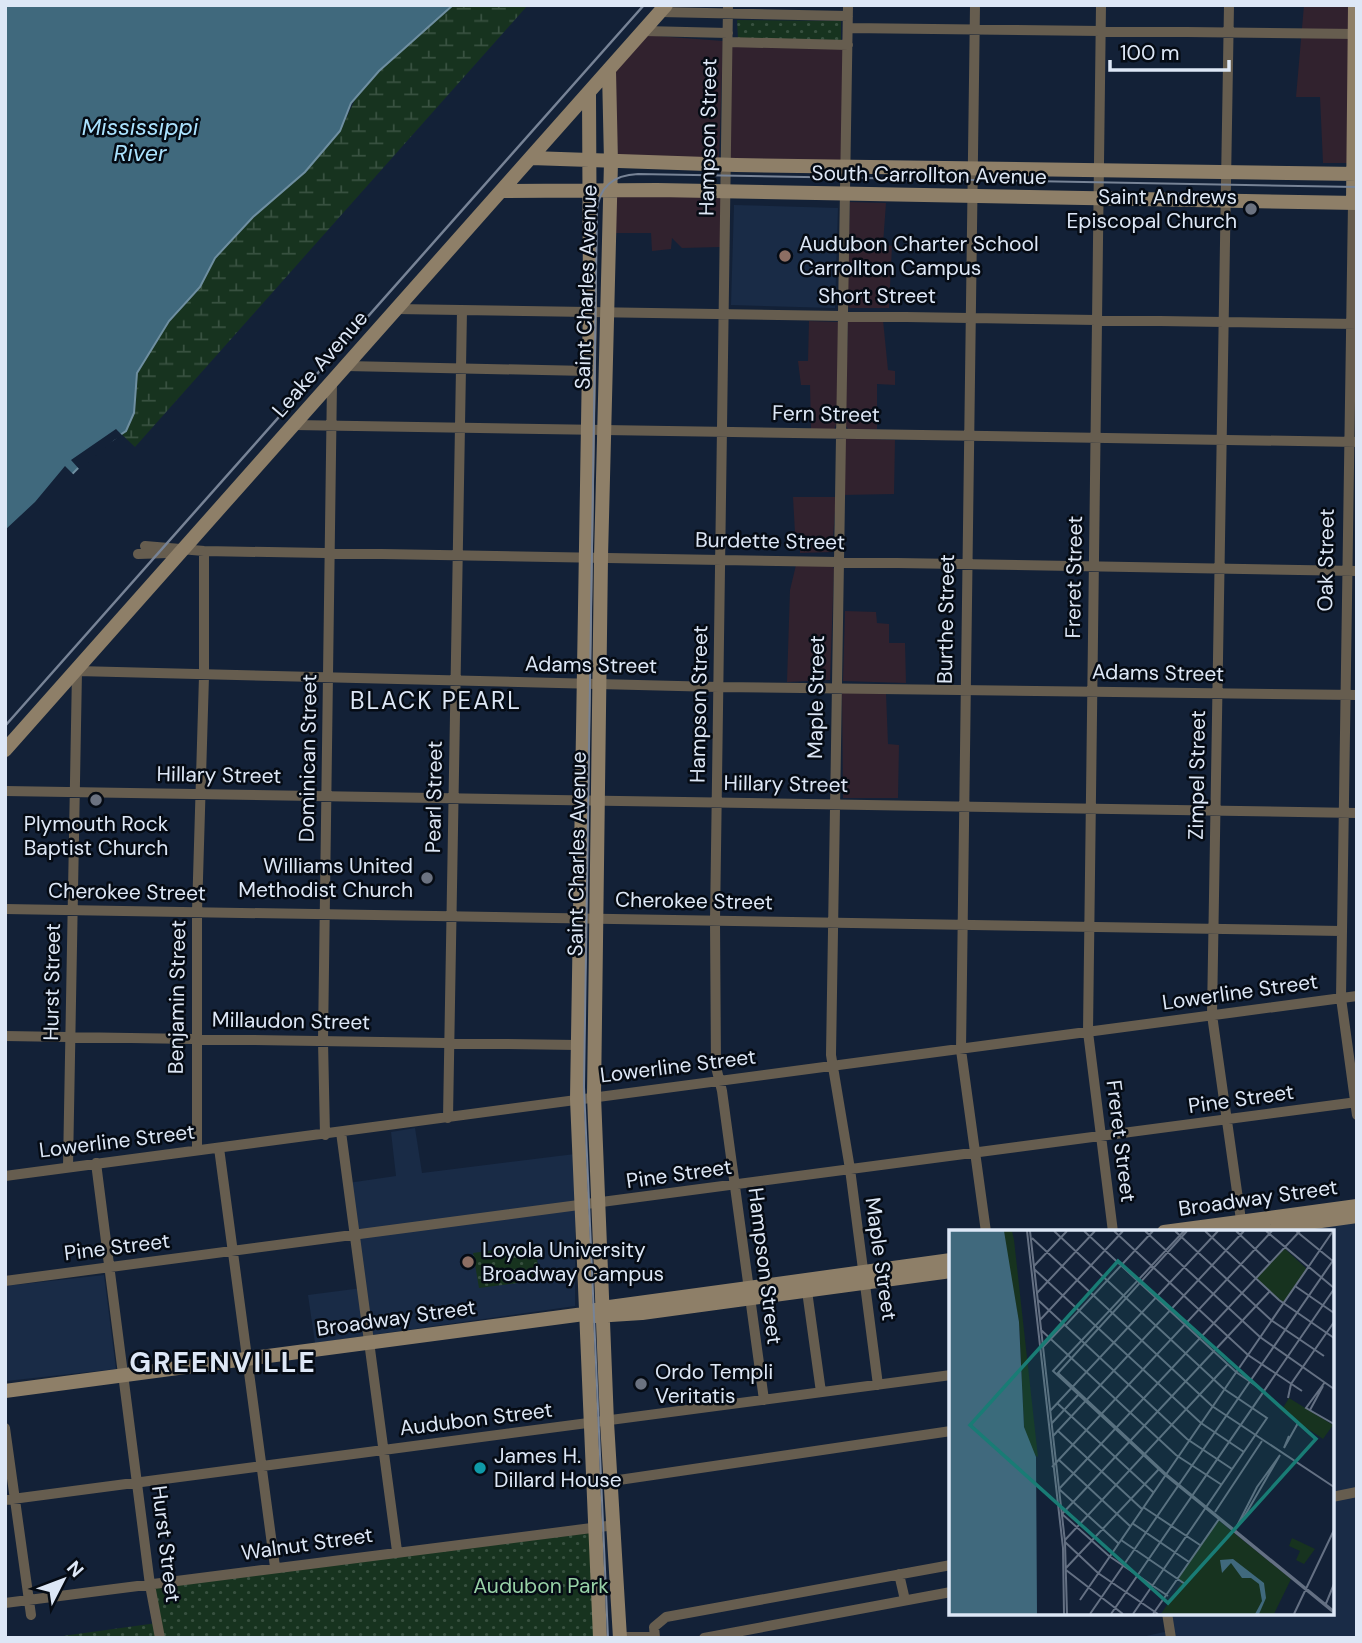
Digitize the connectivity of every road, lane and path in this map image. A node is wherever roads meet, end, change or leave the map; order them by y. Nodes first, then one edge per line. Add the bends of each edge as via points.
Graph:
1 (975, 5) edge
2 (1101, 5) edge
3 (1229, 5) edge
4 (1356, 5) edge
5 (666, 10) edge
6 (728, 10) edge
7 (848, 18) edge
8 (975, 27) junction
9 (1101, 29) junction
10 (644, 31) junction
11 (671, 32) junction
12 (1229, 32) junction
13 (1356, 34) edge
14 (728, 37) junction
15 (848, 45) junction
16 (609, 71) junction
17 (589, 94) junction
18 (531, 158) junction
19 (589, 161) junction
20 (611, 162) junction
21 (727, 165) junction
22 (845, 167) junction
23 (972, 169) junction
24 (1099, 171) junction
25 (1226, 173) junction
26 (1355, 174) edge
27 (502, 191) junction
28 (589, 192) junction
29 (610, 192) junction
30 (727, 192) junction
31 (844, 194) junction
32 (972, 197) junction
33 (1099, 199) junction
34 (1226, 201) junction
35 (1355, 203) edge
36 (396, 309) junction
37 (462, 310) junction
38 (590, 312) junction
39 (607, 312) junction
40 (724, 314) junction
41 (842, 315) junction
42 (970, 316) junction
43 (1097, 321) junction
44 (1224, 322) junction
45 (1354, 324) edge
46 (346, 366) junction
47 (461, 368) junction
48 (588, 371) junction
49 (332, 382) junction
50 (294, 425) junction
51 (334, 426) junction
52 (460, 428) junction
53 (586, 430) junction
54 (604, 430) junction
55 (722, 432) junction
56 (840, 434) junction
57 (968, 436) junction
58 (1095, 438) junction
59 (1222, 440) junction
60 (1353, 442) edge
61 (142, 550) dead end
62 (183, 550) junction
63 (204, 551) junction
64 (331, 553) junction
65 (457, 555) junction
66 (585, 557) junction
67 (601, 557) junction
68 (720, 559) junction
69 (838, 561) junction
70 (966, 563) junction
71 (1094, 565) junction
72 (1221, 567) junction
73 (1352, 571) edge
74 (76, 671) junction
75 (204, 677) junction
76 (329, 679) junction
77 (455, 681) junction
78 (584, 684) junction
79 (600, 684) junction
80 (718, 687) junction
81 (836, 689) junction
82 (964, 690) junction
83 (1091, 691) junction
84 (1218, 694) junction
85 (1345, 695) junction
86 (1357, 695) edge
87 (5, 750) edge
88 (5, 791) edge
89 (74, 792) junction
90 (201, 794) junction
91 (327, 797) junction
92 (453, 800) junction
93 (581, 800) junction
94 (599, 800) junction
95 (716, 802) junction
96 (834, 804) junction
97 (963, 806) junction
98 (1089, 808) junction
99 (1216, 811) junction
100 (1343, 813) junction
101 (1357, 813) edge
102 (5, 909) edge
103 (72, 910) junction
104 (197, 912) junction
105 (325, 915) junction
106 (452, 916) junction
107 (579, 918) junction
108 (596, 919) junction
109 (715, 921) junction
110 (832, 923) junction
111 (961, 926) junction
112 (1087, 926) junction
113 (1214, 929) junction
114 (1341, 931) junction
115 (1357, 996) edge
116 (1340, 998) junction
117 (1212, 1015) junction
118 (1088, 1032) junction
119 (5, 1036) edge
120 (70, 1037) junction
121 (196, 1039) junction
122 (323, 1041) junction
123 (450, 1044) junction
124 (577, 1045) junction
125 (961, 1050) junction
126 (833, 1066) junction
127 (718, 1079) junction
128 (594, 1096) junction
129 (577, 1099) junction
130 (1356, 1103) edge
131 (1357, 1115) edge
132 (448, 1118) junction
133 (1227, 1120) junction
134 (341, 1132) junction
135 (325, 1135) junction
136 (1100, 1137) junction
137 (219, 1148) junction
138 (197, 1150) junction
139 (975, 1153) junction
140 (96, 1163) junction
141 (68, 1167) junction
142 (850, 1168) junction
143 (5, 1175) edge
144 (735, 1186) junction
145 (599, 1205) junction
146 (1357, 1206) edge
147 (581, 1207) junction
148 (1357, 1216) edge
149 (1242, 1229) edge
150 (986, 1230) edge
151 (1113, 1230) edge
152 (1216, 1230) edge
153 (355, 1235) junction
154 (233, 1252) junction
155 (949, 1260) edge
156 (110, 1268) junction
157 (949, 1270) edge
158 (865, 1277) junction
159 (5, 1281) edge
160 (807, 1290) junction
161 (749, 1293) junction
162 (602, 1313) junction
163 (584, 1314) junction
164 (369, 1343) junction
165 (247, 1359) junction
166 (125, 1374) junction
167 (949, 1375) edge
168 (878, 1385) junction
169 (5, 1391) edge
170 (821, 1392) junction
171 (764, 1400) junction
172 (607, 1422) junction
173 (592, 1424) junction
174 (5, 1427) edge
175 (949, 1431) edge
176 (384, 1450) junction
177 (262, 1466) junction
178 (612, 1481) junction
179 (139, 1482) junction
180 (1357, 1492) edge
181 (1334, 1497) edge
182 (10, 1499) edge
183 (615, 1525) junction
184 (595, 1527) junction
185 (397, 1551) junction
186 (949, 1565) edge
187 (275, 1567) junction
188 (899, 1574) junction
189 (150, 1585) junction
190 (949, 1592) edge
191 (905, 1600) junction
192 (29, 1601) junction
193 (5, 1603) edge
194 (32, 1615) dead end
195 (1167, 1615) edge
196 (654, 1635) edge
197 (160, 1638) edge
198 (600, 1638) edge
199 (620, 1638) edge
200 (704, 1638) edge
201 (1171, 1638) edge

1 - 8 street, Burthe Street
2 - 9 street, Freret Street
3 - 12 street
4 - 13 main road, Oak Street
5 - 6 street
5 - 10 main road, Leake Avenue
5 - 11 street
6 - 7 street
6 - 14 street, Hampson Street
7 - 8 street
7 - 15 street, Maple Street
8 - 9 street
8 - 23 street, Burthe Street
9 - 12 street
9 - 24 street, Freret Street
10 - 11 street
10 - 16 main road, Leake Avenue
11 - 14 street
12 - 13 street
12 - 25 street
13 - 26 main road, Oak Street
14 - 15 street
14 - 21 street, Hampson Street
15 - 22 street, Maple Street
16 - 17 main road, Leake Avenue
16 - 20 main road, Saint Charles Avenue
17 - 18 main road, Leake Avenue
17 - 19 main road, Saint Charles Avenue
18 - 19 main road, South Carrollton Avenue
18 - 27 main road, Leake Avenue
19 - 20 main road, South Carrollton Avenue
19 - 28 main road, Saint Charles Avenue
20 - 21 main road, South Carrollton Avenue
20 - 29 main road, Saint Charles Avenue
21 - 22 main road, South Carrollton Avenue
21 - 30 street, Hampson Street
22 - 23 main road, South Carrollton Avenue
22 - 31 street, Maple Street
23 - 24 main road, South Carrollton Avenue
23 - 32 street, Burthe Street
24 - 25 main road, South Carrollton Avenue
24 - 33 street, Freret Street
25 - 26 main road, South Carrollton Avenue
25 - 34 street, Zimpel Street
26 - 35 main road, Oak Street
27 - 28 main road, South Carrollton Avenue
27 - 36 main road, Leake Avenue
28 - 29 main road, South Carrollton Avenue
28 - 38 main road, Saint Charles Avenue
29 - 30 main road, South Carrollton Avenue
29 - 39 main road, Saint Charles Avenue
30 - 31 main road, South Carrollton Avenue
30 - 40 street, Hampson Street
31 - 32 main road, South Carrollton Avenue
31 - 41 street, Maple Street
32 - 33 main road, South Carrollton Avenue
32 - 42 street, Burthe Street
33 - 34 main road, South Carrollton Avenue
33 - 43 street, Freret Street
34 - 35 main road, South Carrollton Avenue
34 - 44 street, Zimpel Street
35 - 45 street, Oak Street
36 - 37 street, Short Street
36 - 46 main road, Leake Avenue
37 - 38 street, Short Street
37 - 47 street, Pearl Street
38 - 39 street, Short Street
38 - 48 main road, Saint Charles Avenue
39 - 40 street, Short Street
39 - 54 main road, Saint Charles Avenue
40 - 41 street, Short Street
40 - 55 street, Hampson Street
41 - 42 street, Short Street
41 - 56 street, Maple Street
42 - 43 street, Short Street
42 - 57 street, Burthe Street
43 - 44 street, Short Street
43 - 58 street, Freret Street
44 - 45 street, Short Street
44 - 59 street, Zimpel Street
45 - 60 street, Oak Street
46 - 47 street
46 - 49 main road, Leake Avenue
47 - 48 street
47 - 52 street, Pearl Street
48 - 53 main road, Saint Charles Avenue
49 - 50 main road, Leake Avenue
49 - 51 street, Dominican Street
50 - 51 street, Fern Street
50 - 62 main road, Leake Avenue
51 - 52 street, Fern Street
51 - 64 street, Dominican Street
52 - 53 street, Fern Street
52 - 65 street, Pearl Street
53 - 54 street, Fern Street
53 - 66 main road, Saint Charles Avenue
54 - 55 street, Fern Street
54 - 67 main road, Saint Charles Avenue
55 - 56 street, Fern Street
55 - 68 street, Hampson Street
56 - 57 street, Fern Street
56 - 69 street, Maple Street
57 - 58 street, Fern Street
57 - 70 street, Burthe Street
58 - 59 street, Fern Street
58 - 71 street, Freret Street
59 - 60 street, Fern Street
59 - 72 street, Zimpel Street
60 - 73 street, Oak Street
61 - 62 street, Burdette Street
62 - 63 street, Burdette Street
62 - 74 main road, Leake Avenue
63 - 64 street, Burdette Street
63 - 75 street, Benjamin Street
64 - 65 street, Burdette Street
64 - 76 street, Dominican Street
65 - 66 street, Burdette Street
65 - 77 street, Pearl Street
66 - 67 street, Burdette Street
66 - 78 main road, Saint Charles Avenue
67 - 68 street, Burdette Street
67 - 79 main road, Saint Charles Avenue
68 - 69 street, Burdette Street
68 - 80 street, Hampson Street
69 - 70 street, Burdette Street
69 - 81 street, Maple Street
70 - 71 street, Burdette Street
70 - 82 street, Burthe Street
71 - 72 street, Burdette Street
71 - 83 street, Freret Street
72 - 73 street, Burdette Street
72 - 84 street, Zimpel Street
73 - 85 street, Oak Street
74 - 75 street, Adams Street
74 - 87 main road, Leake Avenue
74 - 89 street, Hurst Street
75 - 76 street, Adams Street
75 - 90 street, Benjamin Street
76 - 77 street, Adams Street
76 - 91 street, Dominican Street
77 - 78 street, Adams Street
77 - 92 street, Pearl Street
78 - 79 street, Adams Street
78 - 93 main road, Saint Charles Avenue
79 - 80 street, Adams Street
79 - 94 main road, Saint Charles Avenue
80 - 81 street, Adams Street
80 - 95 street, Hampson Street
81 - 82 street, Adams Street
81 - 96 street, Maple Street
82 - 83 street, Adams Street
82 - 97 street, Burthe Street
83 - 84 street, Adams Street
83 - 98 street, Freret Street
84 - 85 street, Adams Street
84 - 99 street, Zimpel Street
85 - 86 street, Adams Street
85 - 100 street, Oak Street
88 - 89 street, Hillary Street
89 - 90 street, Hillary Street
89 - 103 street, Hurst Street
90 - 91 street, Hillary Street
90 - 104 street, Benjamin Street
91 - 92 street, Hillary Street
91 - 105 street, Dominican Street
92 - 93 street, Hillary Street
92 - 106 street, Pearl Street
93 - 94 street, Hillary Street
93 - 107 main road, Saint Charles Avenue
94 - 95 street, Hillary Street
94 - 108 main road, Saint Charles Avenue
95 - 96 street, Hillary Street
95 - 109 street, Hampson Street
96 - 97 street, Hillary Street
96 - 110 street, Maple Street
97 - 98 street, Hillary Street
97 - 111 street, Burthe Street
98 - 99 street, Hillary Street
98 - 112 street, Freret Street
99 - 100 street, Hillary Street
99 - 113 street, Zimpel Street
100 - 101 street, Hillary Street
100 - 114 street, Oak Street
102 - 103 street, Cherokee Street
103 - 104 street, Cherokee Street
103 - 120 street, Hurst Street
104 - 105 street, Cherokee Street
104 - 121 street, Benjamin Street
105 - 106 street, Cherokee Street
105 - 122 street, Dominican Street
106 - 107 street, Cherokee Street
106 - 123 street, Pearl Street
107 - 108 street, Cherokee Street
107 - 124 main road, Saint Charles Avenue
108 - 109 street, Cherokee Street
108 - 128 main road, Saint Charles Avenue
109 - 110 street, Cherokee Street
109 - 127 street, Hampson Street
110 - 111 street, Cherokee Street
110 - 126 street, Maple Street
111 - 112 street, Cherokee Street
111 - 125 street, Burthe Street
112 - 113 street, Cherokee Street
112 - 118 street, Freret Street
113 - 114 street, Cherokee Street
113 - 117 street, Zimpel Street
114 - 116 street, Oak Street
115 - 116 street, Lowerline Street
116 - 117 street, Lowerline Street
116 - 130 street, Oak Street
117 - 118 street, Lowerline Street
117 - 133 street, Zimpel Street
118 - 125 street, Lowerline Street
118 - 136 street, Freret Street
119 - 120 street, Millaudon Street
120 - 121 street, Millaudon Street
120 - 141 street, Hurst Street
121 - 122 street, Millaudon Street
121 - 138 street, Benjamin Street
122 - 123 street, Millaudon Street
122 - 135 street, Dominican Street
123 - 124 street, Millaudon Street
123 - 132 street, Pearl Street
124 - 129 main road, Saint Charles Avenue
125 - 126 street, Lowerline Street
125 - 139 street, Burthe Street
126 - 127 street, Lowerline Street
126 - 142 street, Maple Street
127 - 128 street, Lowerline Street
127 - 144 street, Hampson Street
128 - 129 street, Lowerline Street
128 - 145 main road, Saint Charles Avenue
129 - 132 street, Lowerline Street
129 - 147 main road, Saint Charles Avenue
130 - 131 street, Oak Street
130 - 133 street, Pine Street
132 - 134 street, Lowerline Street
133 - 136 street, Pine Street
133 - 149 street, Zimpel Street
134 - 135 street, Lowerline Street
134 - 153 street
135 - 137 street, Lowerline Street
136 - 139 street, Pine Street
136 - 151 street, Freret Street
137 - 138 street, Lowerline Street
137 - 154 street
138 - 140 street, Lowerline Street
139 - 142 street, Pine Street
139 - 150 street, Burthe Street
140 - 141 street, Lowerline Street
140 - 156 street, Hurst Street
141 - 143 street, Lowerline Street
142 - 144 street, Pine Street
142 - 158 street, Maple Street
144 - 145 street, Pine Street
144 - 161 street, Hampson Street
145 - 147 street, Pine Street
145 - 162 main road, Saint Charles Avenue
146 - 149 main road, Broadway Street
147 - 153 street, Pine Street
147 - 163 main road, Saint Charles Avenue
148 - 149 main road, Broadway Street
149 - 152 main road, Broadway Street
153 - 154 street, Pine Street
153 - 164 street
154 - 156 street, Pine Street
154 - 165 street
155 - 158 main road, Broadway Street
156 - 159 street, Pine Street
156 - 166 street, Hurst Street
157 - 158 main road, Broadway Street
158 - 160 main road, Broadway Street
158 - 161 main road, Broadway Street
158 - 168 street, Maple Street
160 - 161 main road, Broadway Street
160 - 170 street
161 - 162 main road, Broadway Street
161 - 171 street, Hampson Street
162 - 163 main road, Broadway Street
162 - 172 main road, Saint Charles Avenue
163 - 164 main road, Broadway Street
163 - 173 main road, Saint Charles Avenue
164 - 165 main road, Broadway Street
164 - 176 street
165 - 166 main road, Broadway Street
165 - 177 street
166 - 169 main road, Broadway Street
166 - 179 street, Hurst Street
167 - 168 street, Audubon Street
168 - 170 street, Audubon Street
170 - 171 street, Audubon Street
171 - 172 street, Audubon Street
172 - 173 street, Audubon Street
172 - 178 main road, Saint Charles Avenue
173 - 176 street, Audubon Street
173 - 184 main road, Saint Charles Avenue
174 - 182 street
175 - 178 street
176 - 177 street, Audubon Street
176 - 185 street
177 - 179 street, Audubon Street
177 - 187 street
178 - 183 main road, Saint Charles Avenue
179 - 182 street, Audubon Street
179 - 189 street, Hurst Street
180 - 181 street
182 - 192 street
183 - 184 street, Walnut Street
183 - 199 main road, Saint Charles Avenue
184 - 185 street, Walnut Street
184 - 198 main road, Saint Charles Avenue
185 - 187 street, Walnut Street
186 - 188 street
187 - 189 street, Walnut Street
188 - 191 street
188 - 196 street via 666,1617 658,1622
189 - 192 street, Walnut Street
189 - 197 street, Hurst Street
190 - 191 street
191 - 200 street
192 - 193 street, Walnut Street
192 - 194 street
195 - 201 street
196 - 199 street

